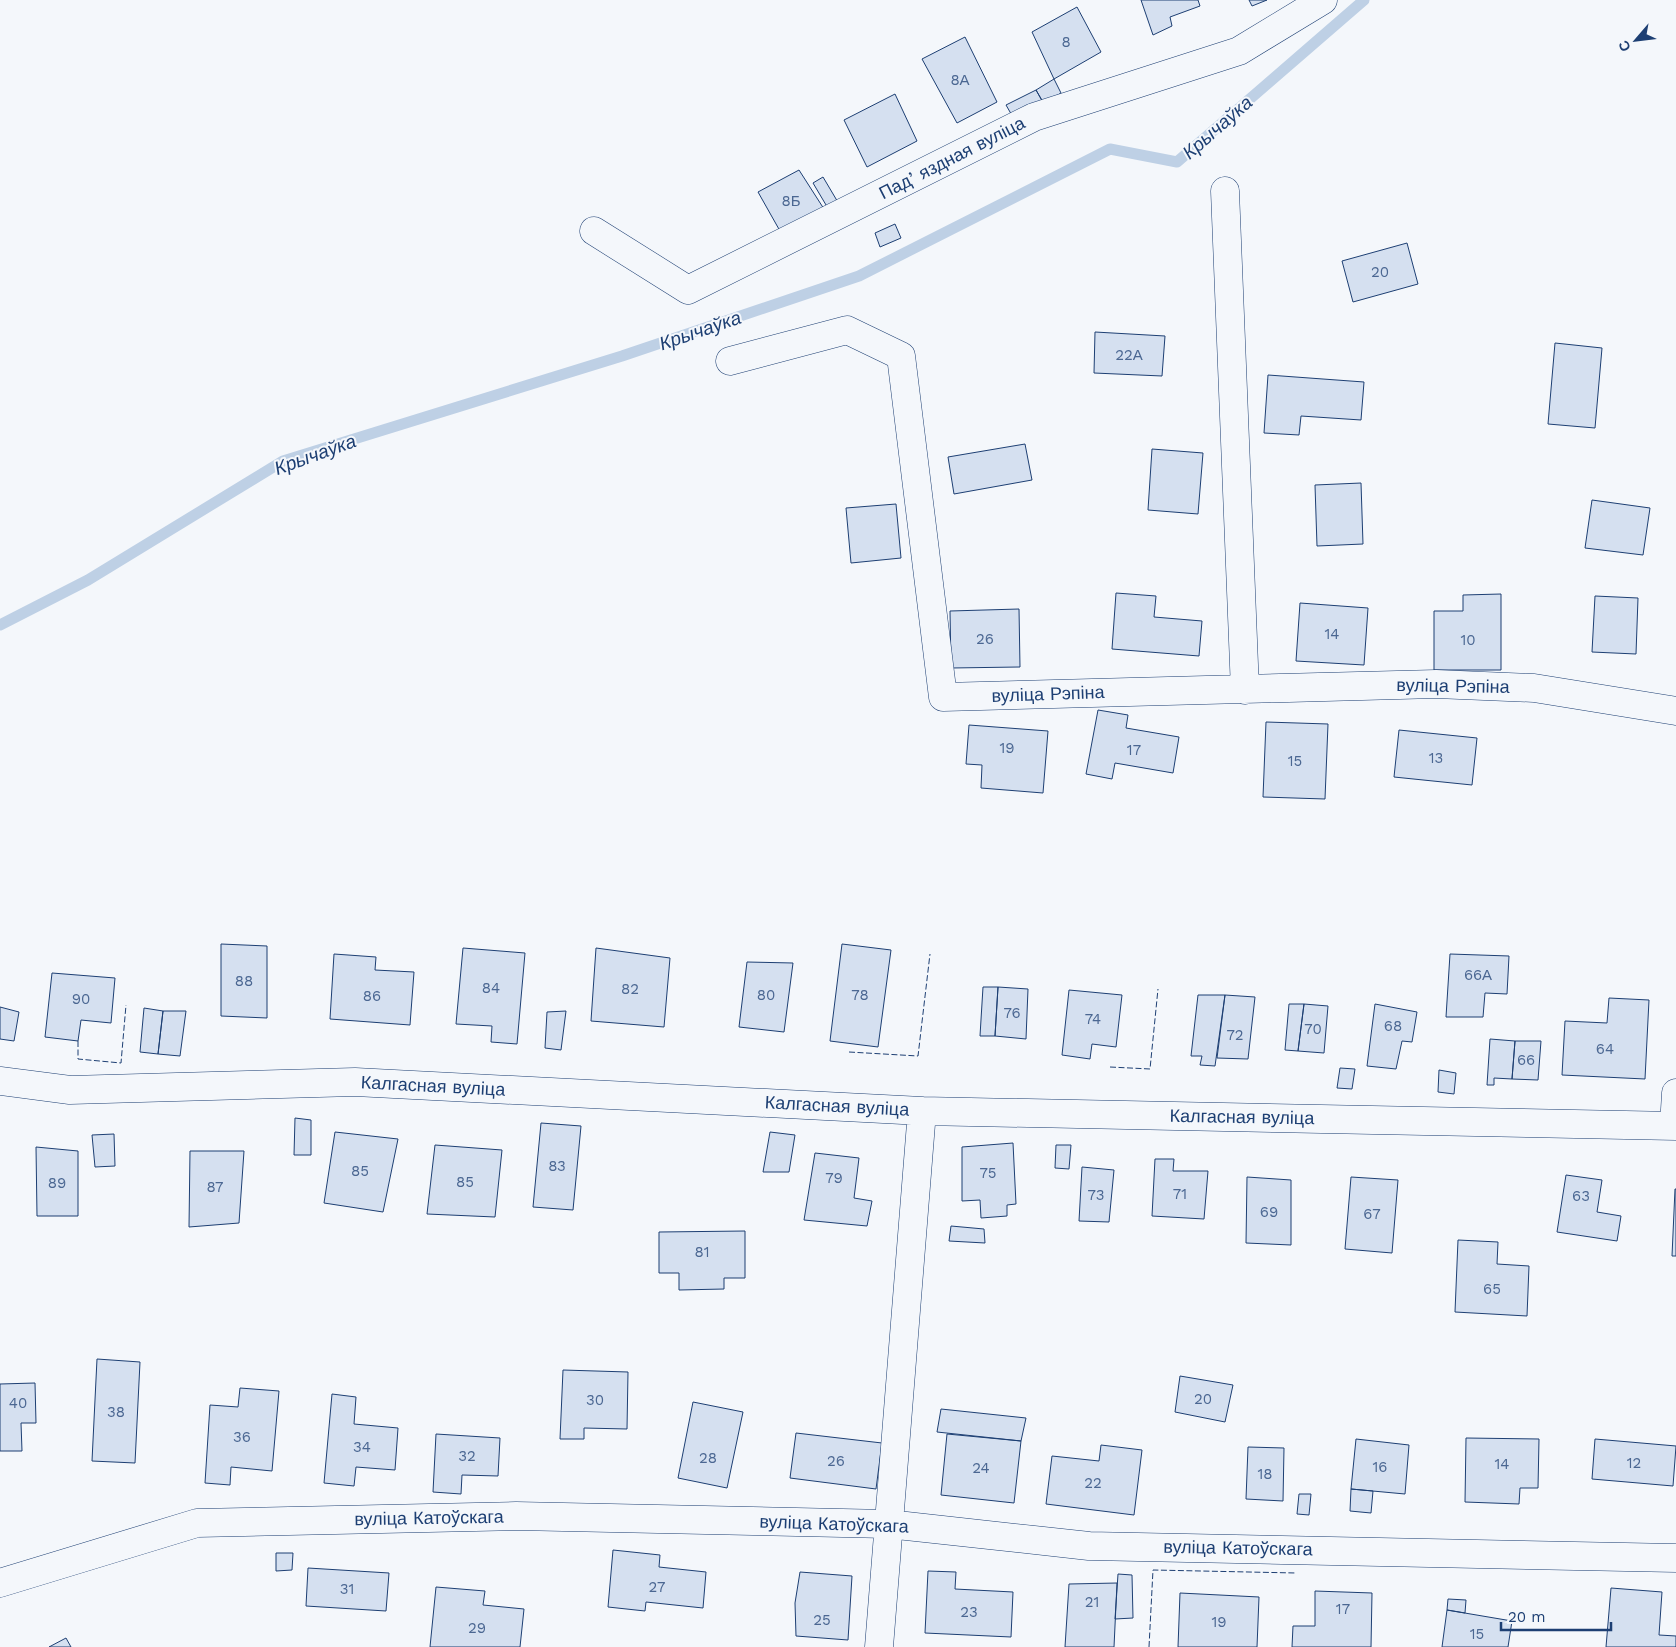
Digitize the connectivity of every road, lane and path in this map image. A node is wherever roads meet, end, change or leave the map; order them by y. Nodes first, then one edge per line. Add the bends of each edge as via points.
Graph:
1 (1323, 0) edge
2 (1225, 191) dead end
3 (594, 231) dead end
4 (730, 361) dead end
5 (1245, 690) junction
6 (1676, 711) edge
7 (0, 1081) edge
8 (1676, 1094) edge
9 (922, 1111) junction
10 (1675, 1126) edge
11 (888, 1524) junction
12 (1676, 1558) edge
13 (0, 1583) edge
14 (879, 1647) edge

1 - 3 street, Падʼяздная вуліца via 1239,51 1034,117 688,290
2 - 5 street
4 - 5 street, вуліца Рэпіна via 847,330 901,356 943,697
5 - 6 street, вуліца Рэпіна via 1436,684 1525,687
7 - 9 street, Калгасная вуліца via 70,1090 355,1082
8 - 10 street
9 - 10 street, Калгасная вуліца
9 - 11 street
11 - 12 street, вуліца Катоўскага via 1089,1546
11 - 13 street, вуліца Катоўскага via 516,1516 197,1523
11 - 14 street

